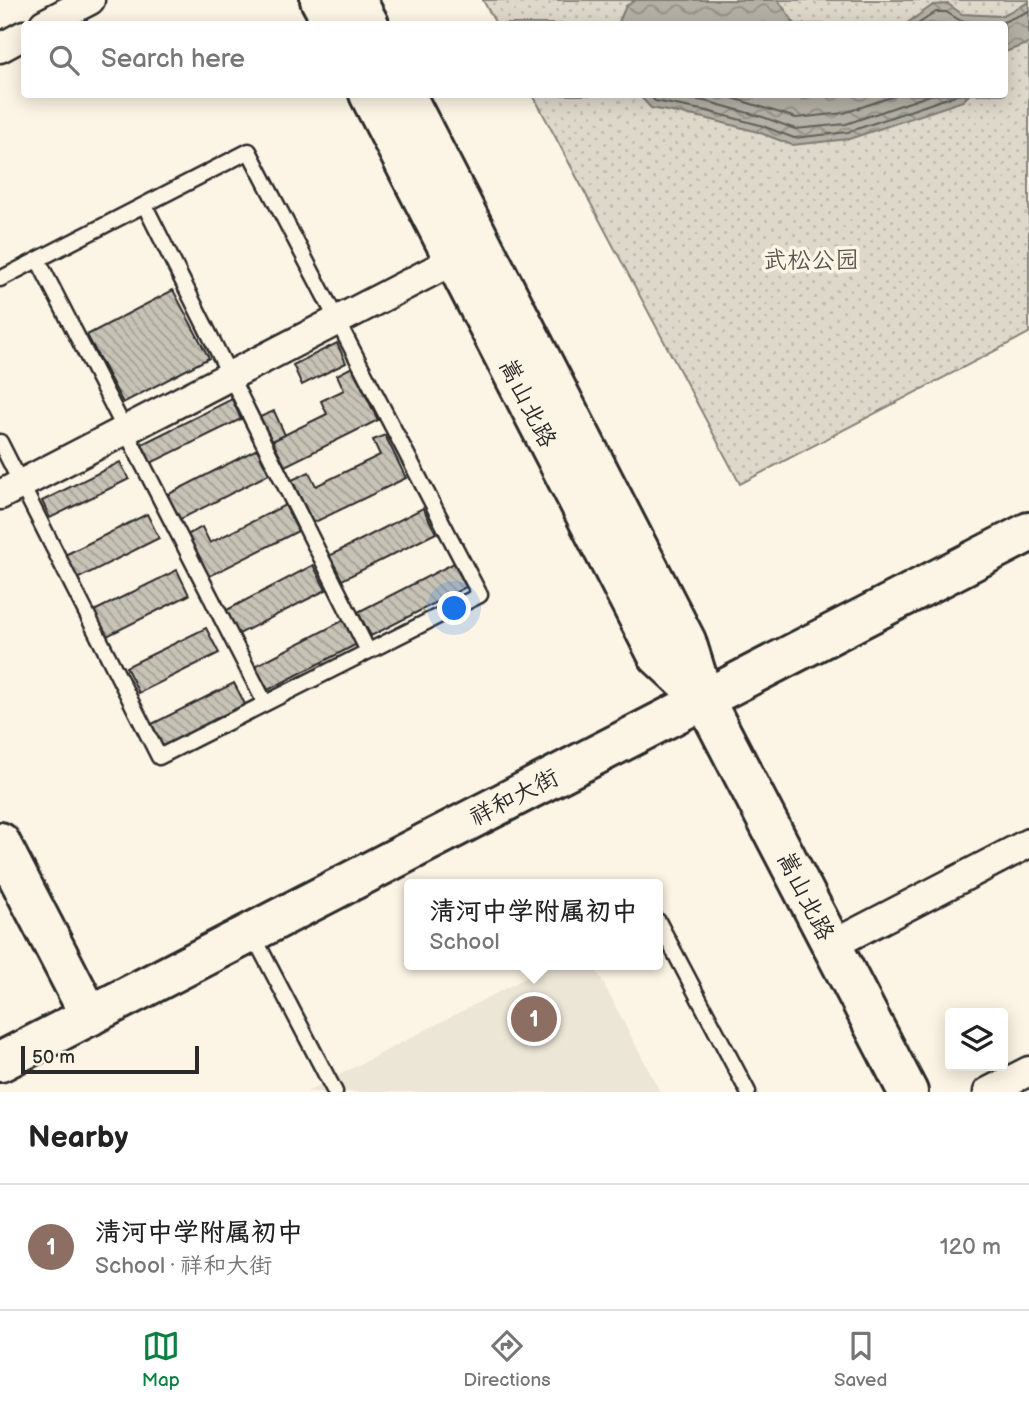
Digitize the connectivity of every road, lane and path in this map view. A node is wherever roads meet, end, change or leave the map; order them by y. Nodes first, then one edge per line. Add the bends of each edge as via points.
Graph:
1 (90, 0) edge
2 (320, 0) edge
3 (356, 0) edge
4 (50, 21) edge
5 (331, 21) edge
6 (367, 21) edge
7 (21, 37) edge
8 (0, 48) edge
9 (371, 98) edge
10 (407, 98) edge
11 (145, 205) junction
12 (38, 260) junction
13 (454, 260) junction
14 (0, 279) edge
15 (337, 320) junction
16 (230, 376) junction
17 (125, 430) junction
18 (0, 442) edge
19 (11, 489) edge
20 (1029, 532) edge
21 (368, 651) junction
22 (704, 699) junction
23 (265, 703) junction
24 (0, 842) edge
25 (1029, 843) edge
26 (663, 930) edge
27 (252, 932) junction
28 (832, 945) junction
29 (90, 1016) junction
30 (0, 1062) edge
31 (1029, 1071) edge
32 (335, 1092) edge
33 (748, 1092) edge
34 (908, 1092) edge
35 (988, 1092) edge

1 - 4 street
2 - 5 street
3 - 6 street
7 - 8 street
9 - 13 street, 嵩山北路
10 - 22 street, 嵩山北路 via 686,641
11 - 12 lane
11 - 15 lane via 249,151
11 - 16 lane
12 - 14 lane
12 - 17 lane
13 - 15 street
13 - 22 street, 嵩山北路 via 658,656
15 - 16 street
15 - 21 lane via 480,595
16 - 17 street
16 - 21 lane
17 - 19 street
17 - 23 lane
18 - 19 lane
19 - 23 lane via 159,757
20 - 22 street, 祥和大街
21 - 23 lane
22 - 27 street, 祥和大街
22 - 28 street, 嵩山北路
24 - 29 street
25 - 28 street
26 - 33 lane
27 - 29 street, 祥和大街
27 - 32 lane
28 - 34 street, 嵩山北路
29 - 30 street, 祥和大街
31 - 35 street

